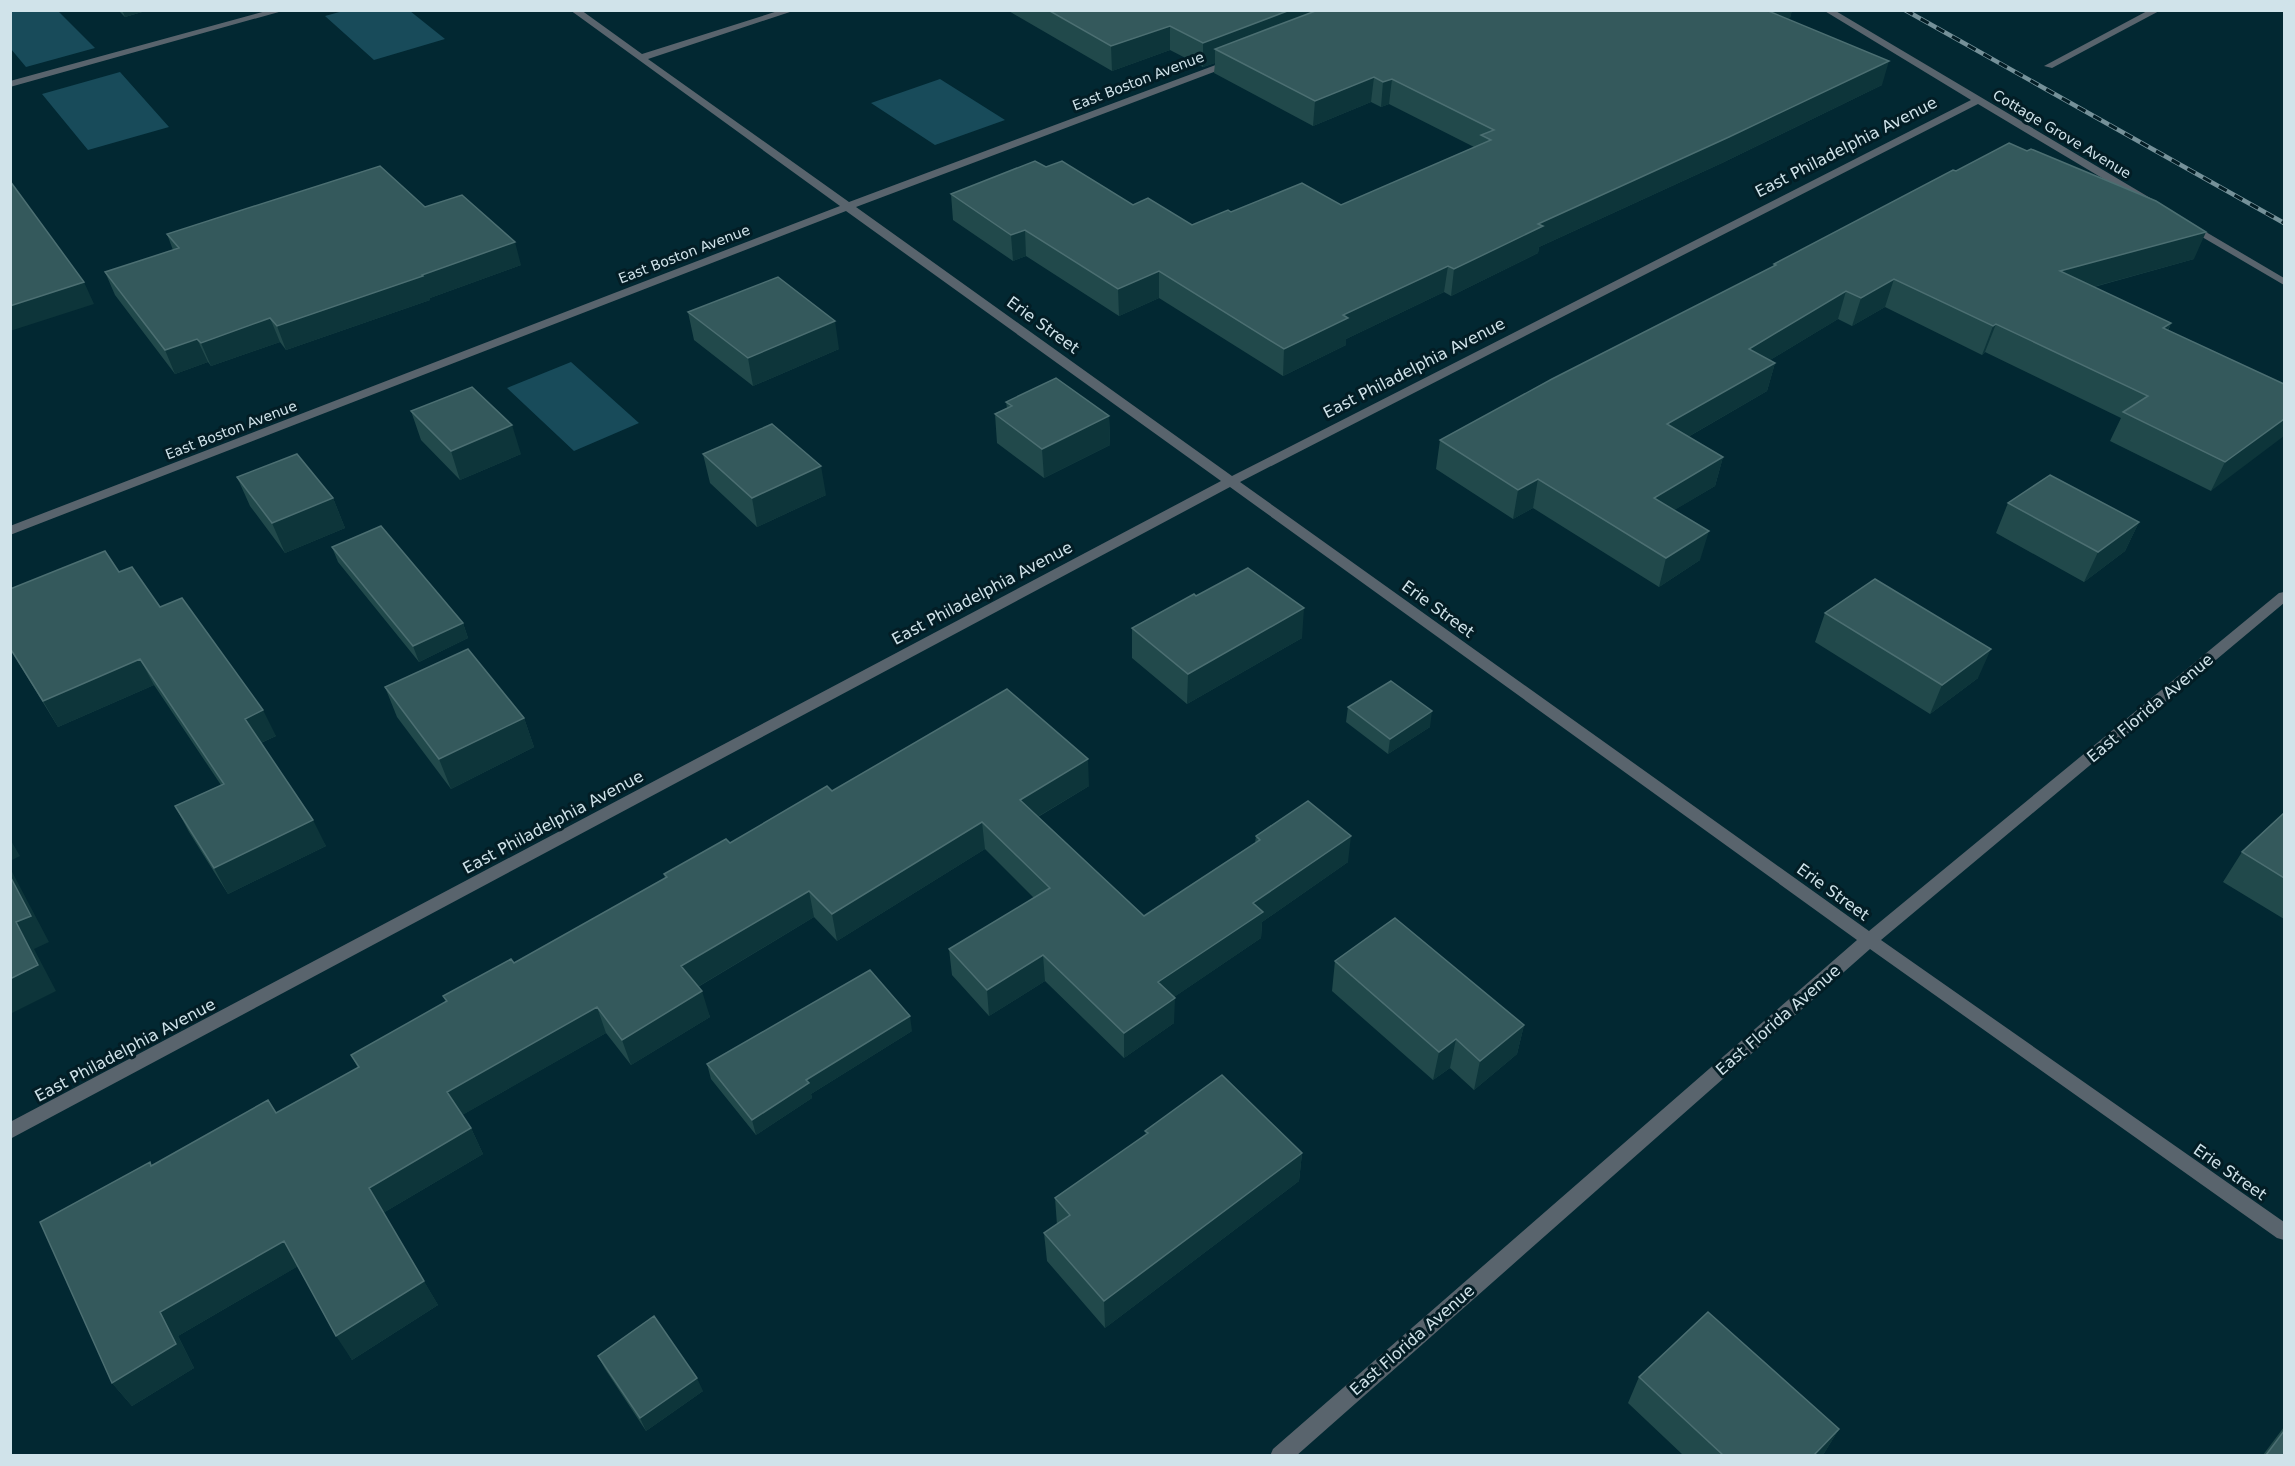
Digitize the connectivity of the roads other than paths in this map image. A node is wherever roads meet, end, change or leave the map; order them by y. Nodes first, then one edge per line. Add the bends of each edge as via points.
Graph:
1 (282, 10) edge
2 (574, 10) edge
3 (792, 10) edge
4 (1827, 10) edge
5 (2157, 10) edge
6 (640, 58) junction
7 (1242, 58) edge
8 (2049, 66) dead end
9 (10, 84) edge
10 (1978, 100) junction
11 (848, 207) junction
12 (2162, 209) edge
13 (2182, 221) edge
14 (2284, 282) edge
15 (1230, 482) junction
16 (10, 531) edge
17 (2284, 596) edge
18 (1869, 940) junction
19 (10, 1131) edge
20 (2284, 1232) edge
21 (1280, 1455) edge

1 - 9 street
2 - 6 street, Erie Street
3 - 6 street
4 - 10 street, Cottage Grove Avenue
5 - 8 street
6 - 11 street, Erie Street
7 - 11 street, East Boston Avenue
10 - 12 street, Cottage Grove Avenue
10 - 15 street, East Philadelphia Avenue
11 - 15 street, Erie Street
11 - 16 street, East Boston Avenue
13 - 14 street
15 - 18 street, Erie Street
15 - 19 street, East Philadelphia Avenue
17 - 18 street, East Florida Avenue
18 - 20 street, Erie Street
18 - 21 street, East Florida Avenue

